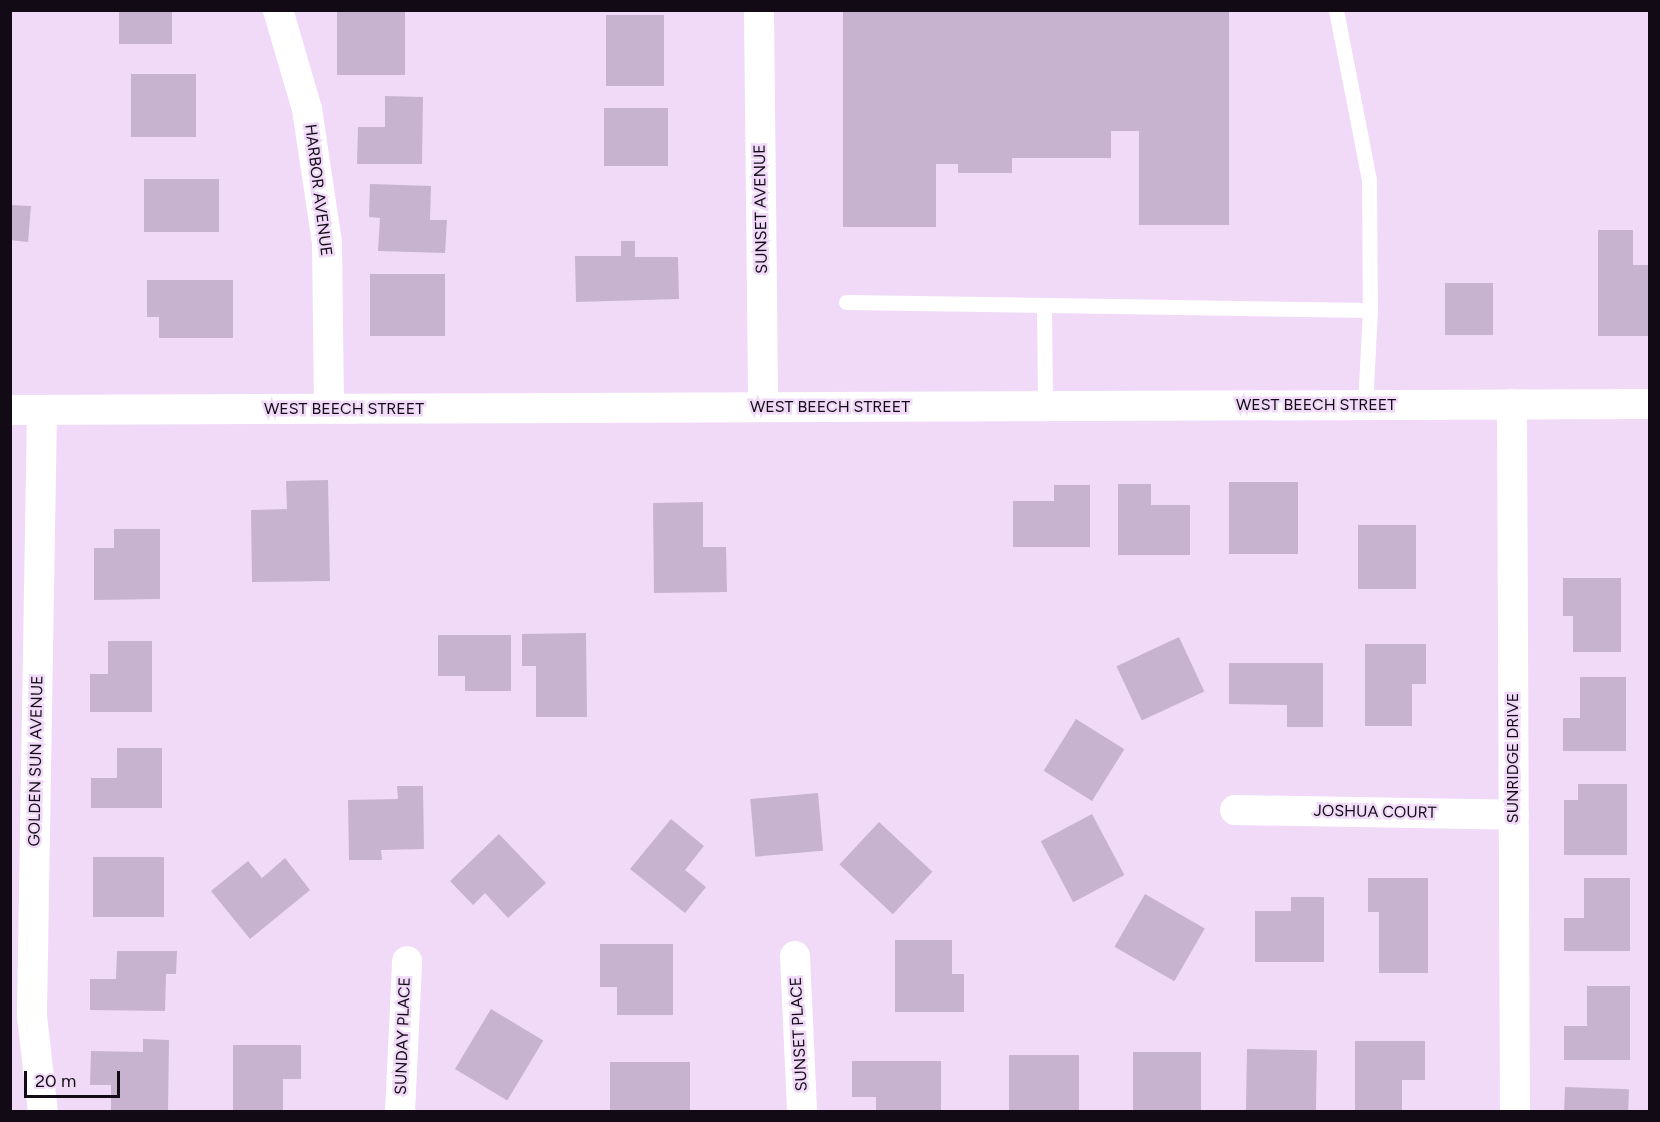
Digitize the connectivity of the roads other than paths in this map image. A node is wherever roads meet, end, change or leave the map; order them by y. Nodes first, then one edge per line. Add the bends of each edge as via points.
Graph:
1 (278, 10) edge
2 (759, 10) edge
3 (1336, 10) edge
4 (846, 302) dead end
5 (1044, 305) junction
6 (1370, 310) junction
7 (1512, 404) junction
8 (1650, 404) edge
9 (1365, 405) junction
10 (1045, 406) junction
11 (763, 407) junction
12 (329, 409) junction
13 (10, 410) edge
14 (42, 410) junction
15 (1235, 810) dead end
16 (1514, 814) junction
17 (795, 956) dead end
18 (406, 961) dead end
19 (43, 1112) edge
20 (400, 1112) edge
21 (802, 1112) edge
22 (1515, 1112) edge

1 - 12 street, HARBOR AVENUE via 307,109 327,243
2 - 11 street, SUNSET AVENUE
3 - 6 lane via 1369,179
4 - 5 lane
5 - 6 lane
5 - 10 lane
6 - 9 lane
7 - 8 street, WEST BEECH STREET
7 - 9 street, WEST BEECH STREET
7 - 16 street, SUNRIDGE DRIVE
9 - 10 street, WEST BEECH STREET
10 - 11 street, WEST BEECH STREET
11 - 12 street, WEST BEECH STREET
12 - 14 street, WEST BEECH STREET
13 - 14 street, WEST BEECH STREET
14 - 19 street, GOLDEN SUN AVENUE via 32,1016
15 - 16 street, JOSHUA COURT
16 - 22 street, SUNRIDGE DRIVE
17 - 21 street, SUNSET PLACE
18 - 20 street, SUNDAY PLACE

